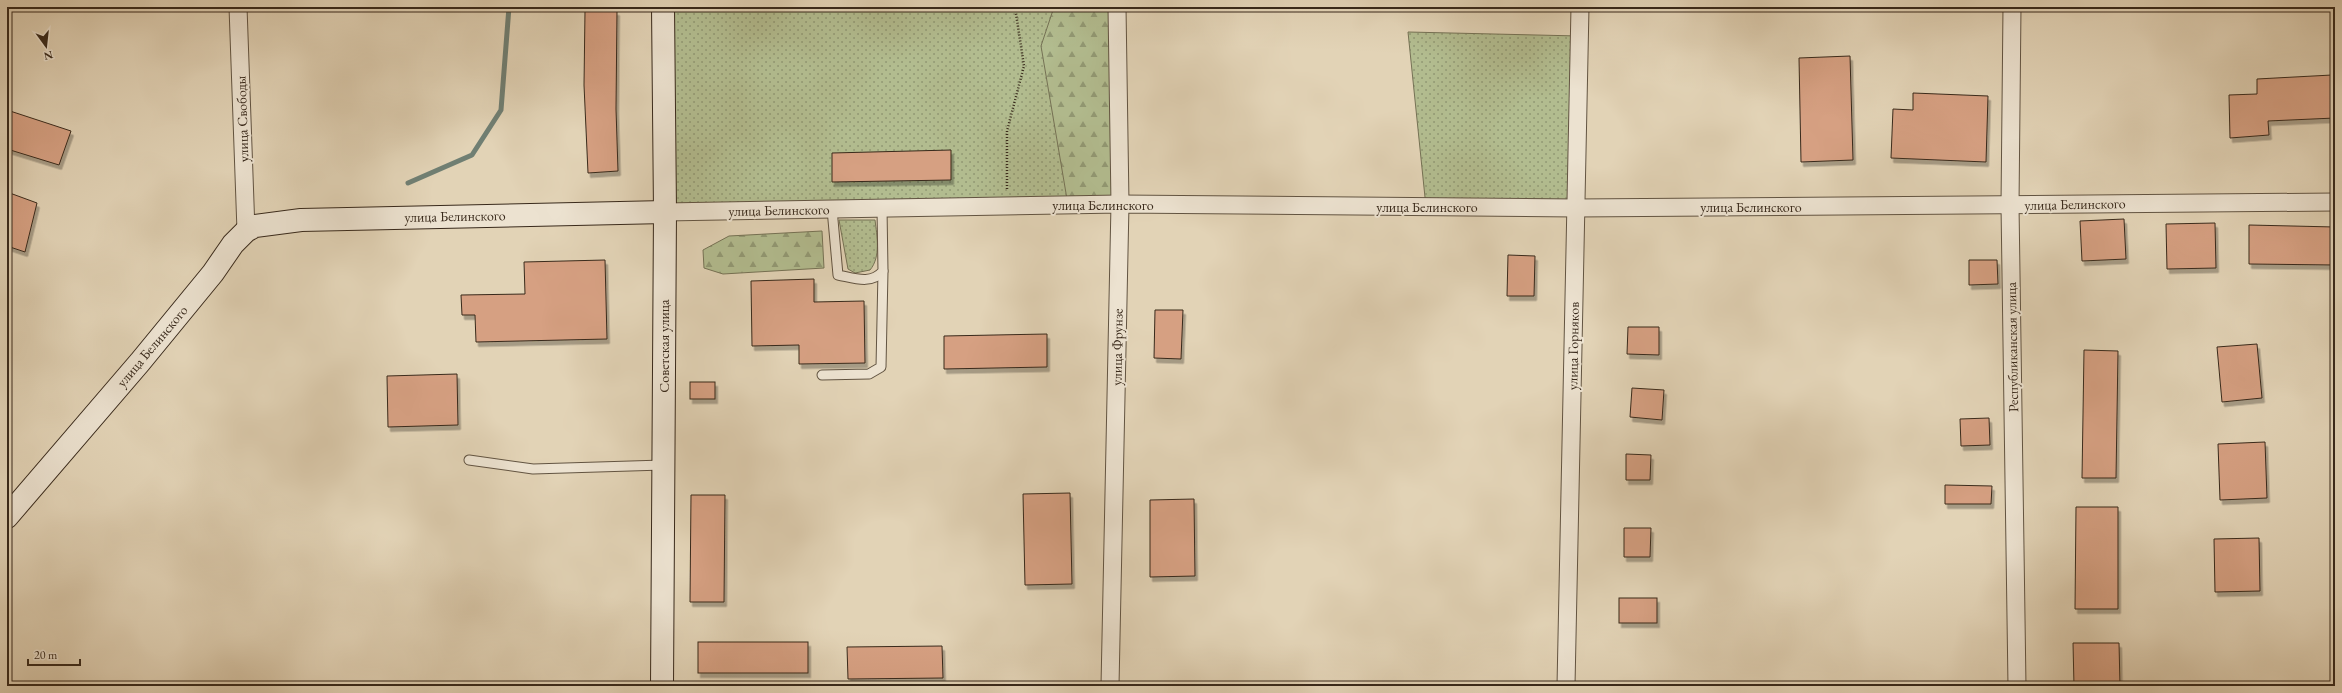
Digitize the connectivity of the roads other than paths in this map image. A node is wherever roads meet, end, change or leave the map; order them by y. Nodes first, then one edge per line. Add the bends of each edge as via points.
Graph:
1 (238, 7) edge
2 (663, 7) edge
3 (1117, 7) edge
4 (1580, 7) edge
5 (2012, 7) edge
6 (2335, 202) edge
7 (1120, 204) junction
8 (2010, 205) junction
9 (882, 208) junction
10 (1576, 208) junction
11 (832, 209) junction
12 (665, 212) junction
13 (246, 231) junction
14 (883, 271) junction
15 (822, 375) dead end
16 (469, 460) dead end
17 (663, 465) junction
18 (7, 517) edge
19 (662, 686) edge
20 (1110, 686) edge
21 (1566, 686) edge
22 (2017, 686) edge

1 - 13 street, улица Свободы
2 - 12 street, Советская улица
3 - 7 street, улица Фрунзе
4 - 10 street, улица Горняков
5 - 8 street, Республиканская улица
6 - 8 street, улица Белинского
7 - 9 street, улица Белинского
7 - 10 street, улица Белинского
7 - 20 street, улица Фрунзе
8 - 10 street, улица Белинского
8 - 22 street, Республиканская улица
9 - 11 street, улица Белинского
9 - 14 lane
10 - 21 street, улица Горняков
11 - 12 street, улица Белинского
11 - 14 lane via 838,275 862,280 877,278
12 - 13 street, улица Белинского via 301,220 255,226
12 - 17 street, Советская улица
13 - 18 street, улица Белинского via 140,362
14 - 15 lane via 881,367 869,374
16 - 17 lane via 533,469
17 - 19 street, Советская улица

